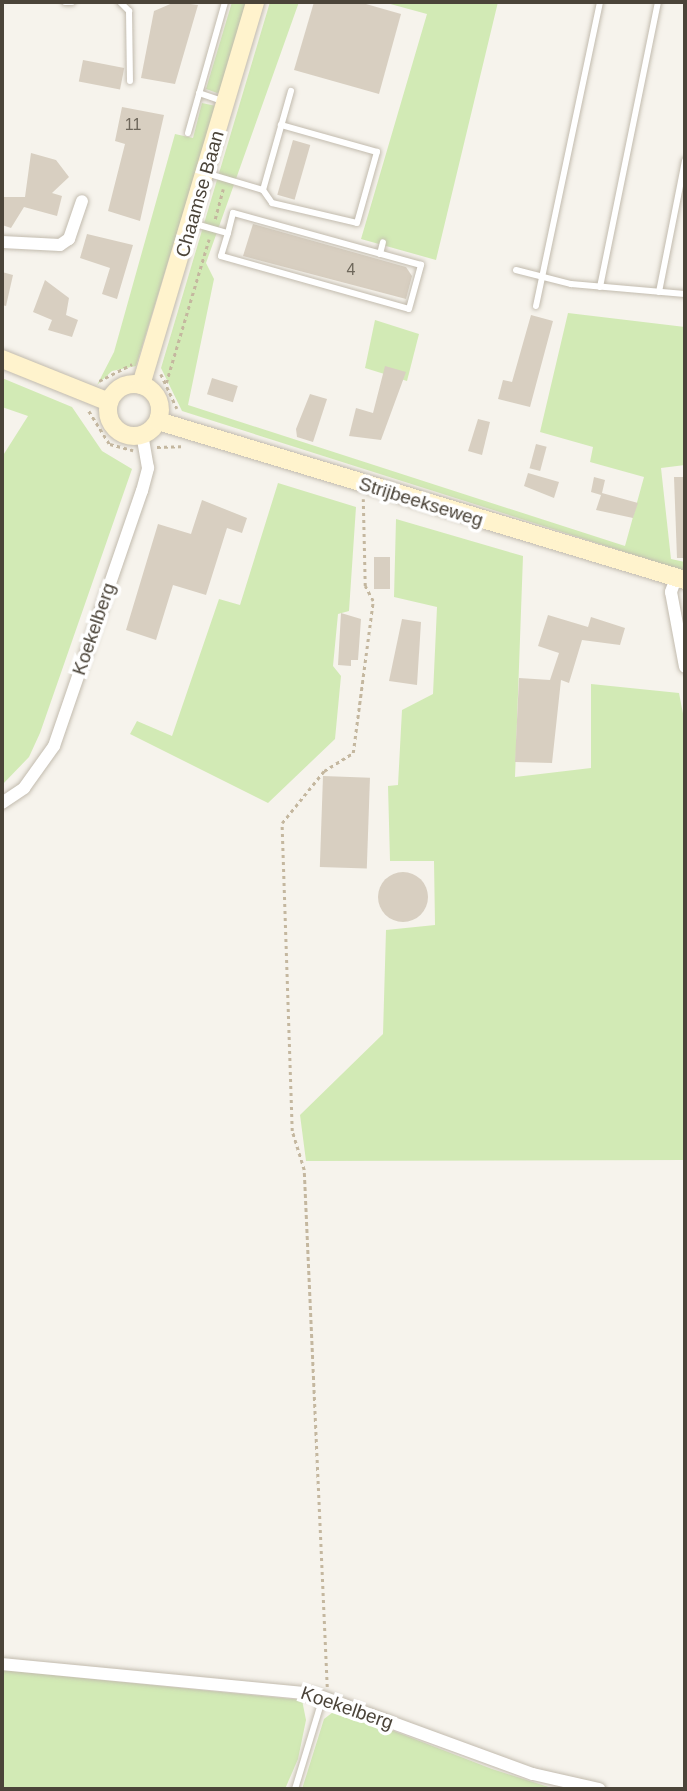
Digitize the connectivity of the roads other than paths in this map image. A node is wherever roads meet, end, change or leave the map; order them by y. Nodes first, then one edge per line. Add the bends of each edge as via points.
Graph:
1 (65, 2) edge
2 (72, 2) edge
3 (120, 2) edge
4 (225, 2) edge
5 (255, 2) edge
6 (600, 2) edge
7 (658, 2) edge
8 (130, 81) dead end
9 (291, 91) dead end
10 (199, 93) junction
11 (227, 103) junction
12 (281, 125) junction
13 (188, 133) dead end
14 (685, 161) edge
15 (206, 173) junction
16 (263, 190) junction
17 (82, 201) dead end
18 (192, 223) junction
19 (228, 233) junction
20 (2, 242) edge
21 (383, 242) dead end
22 (380, 254) junction
23 (516, 270) dead end
24 (542, 277) junction
25 (600, 287) junction
26 (659, 292) junction
27 (685, 295) edge
28 (536, 306) dead end
29 (2, 359) edge
30 (141, 385) junction
31 (109, 402) junction
32 (158, 421) junction
33 (144, 442) junction
34 (681, 579) edge
35 (685, 667) edge
36 (2, 803) edge
37 (2, 1664) edge
38 (323, 1697) junction
39 (295, 1789) edge
40 (599, 1789) edge

1 - 2 lane
3 - 8 lane via 129,10
4 - 10 lane
5 - 11 main road, Chaamse Baan
6 - 24 lane
7 - 25 lane
9 - 12 lane
10 - 11 lane
10 - 13 lane
11 - 15 main road, Chaamse Baan
12 - 16 lane
12 - 16 lane via 377,152 357,223 272,203
14 - 26 lane
15 - 16 lane
15 - 18 main road, Chaamse Baan
17 - 20 street via 69,239 60,245
18 - 19 lane
18 - 30 main road, Chaamse Baan
19 - 22 lane via 233,213
19 - 22 lane via 221,256 409,309 421,265
21 - 22 lane
23 - 24 lane
24 - 25 lane
24 - 28 lane
25 - 26 lane
26 - 27 lane
29 - 31 main road
30 - 31 main road via 122,387
30 - 32 main road via 159,403
31 - 33 main road via 115,428
32 - 33 main road
32 - 34 main road, Strijbeekseweg
33 - 36 street, Koekelberg via 142,491 54,746 24,788
34 - 35 street via 671,592
37 - 38 street, Koekelberg via 271,1686
38 - 39 lane
38 - 40 street, Koekelberg via 533,1774

